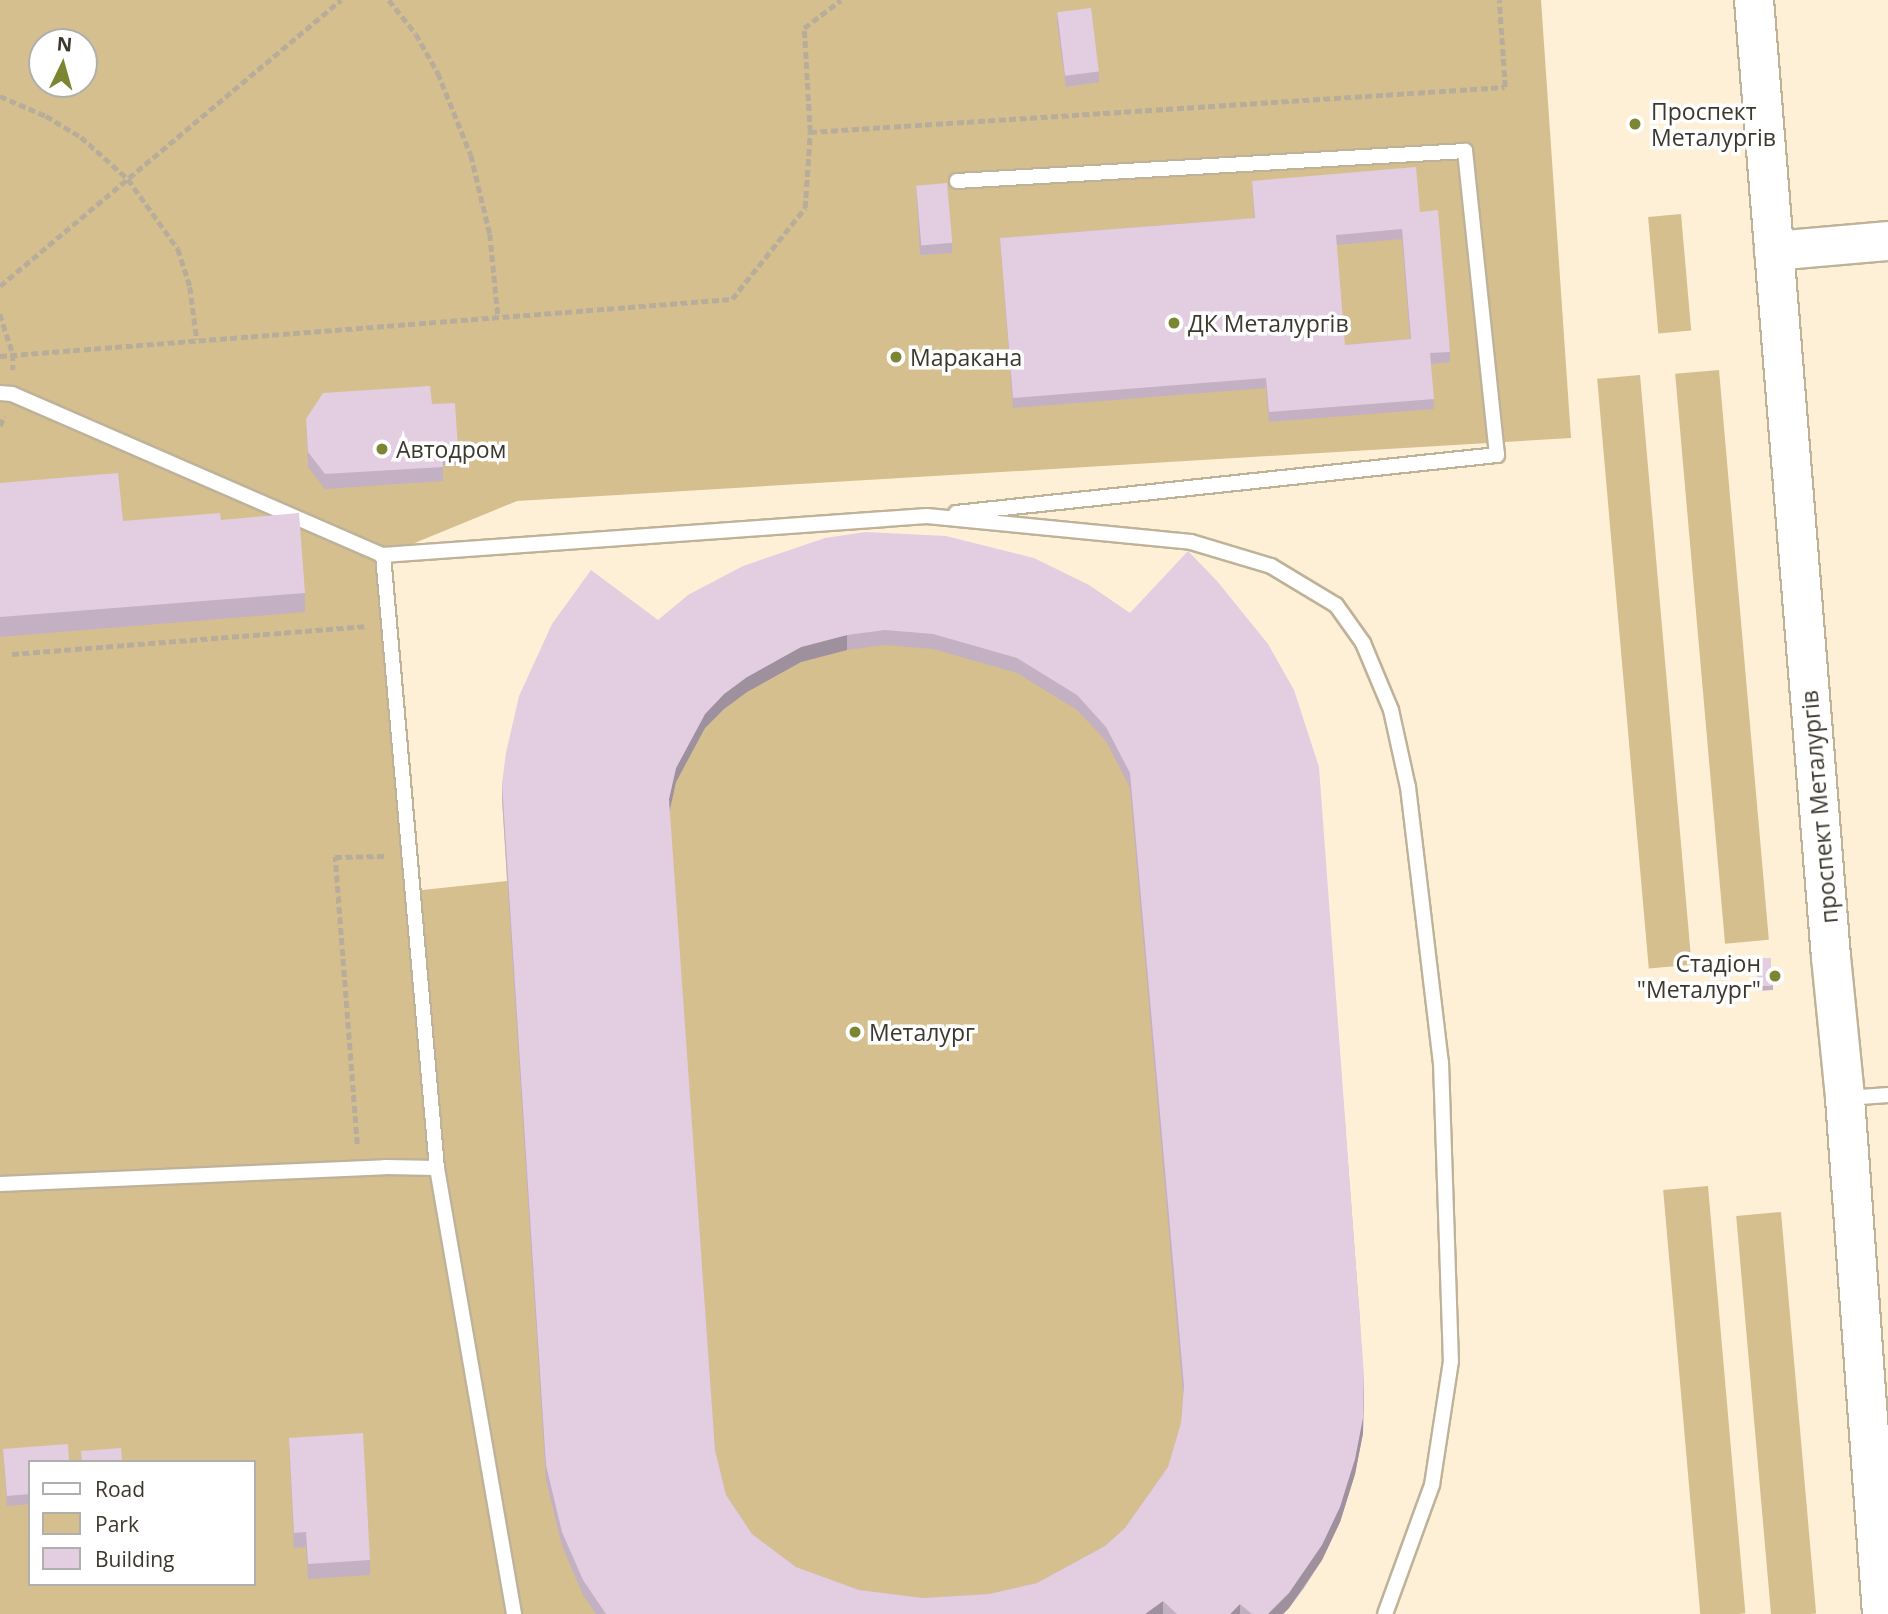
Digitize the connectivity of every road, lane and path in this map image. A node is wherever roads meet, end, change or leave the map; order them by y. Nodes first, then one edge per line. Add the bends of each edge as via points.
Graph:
1 (341, 0) edge
2 (388, 0) edge
3 (841, 0) edge
4 (1499, 0) edge
5 (1754, 0) edge
6 (0, 96) edge
7 (810, 132) junction
8 (128, 179) junction
9 (957, 181) dead end
10 (1888, 241) edge
11 (1774, 251) junction
12 (0, 286) edge
13 (498, 317) junction
14 (197, 340) junction
15 (0, 356) edge
16 (0, 393) edge
17 (927, 516) junction
18 (383, 555) junction
19 (390, 624) junction
20 (12, 654) dead end
21 (410, 856) junction
22 (1888, 1094) edge
23 (1845, 1098) junction
24 (437, 1168) junction
25 (359, 1169) junction
26 (0, 1184) edge
27 (514, 1614) edge
28 (1385, 1614) edge
29 (1882, 1614) edge

1 - 8 path
2 - 13 path via 416,34 438,73 471,155 489,234
3 - 7 path via 804,28
4 - 7 path via 1505,87
5 - 11 main road, проспект Металургів
6 - 8 path via 81,138
7 - 13 path via 805,208 732,299
8 - 12 path
8 - 14 path via 178,249 190,287
9 - 17 lane via 1465,151 1497,455
10 - 11 main road
11 - 23 main road, проспект Металургів
13 - 14 path
14 - 15 path
16 - 18 lane via 12,394
17 - 18 lane
17 - 28 lane via 1191,542 1271,566 1336,605 1363,643 1391,710 1408,786 1441,1062 1451,1361 1432,1485
18 - 19 lane
19 - 20 path
19 - 21 lane
21 - 24 lane
21 - 25 path via 335,857
22 - 23 lane
23 - 29 main road, проспект Металургів
24 - 25 lane
24 - 27 lane
25 - 26 lane

